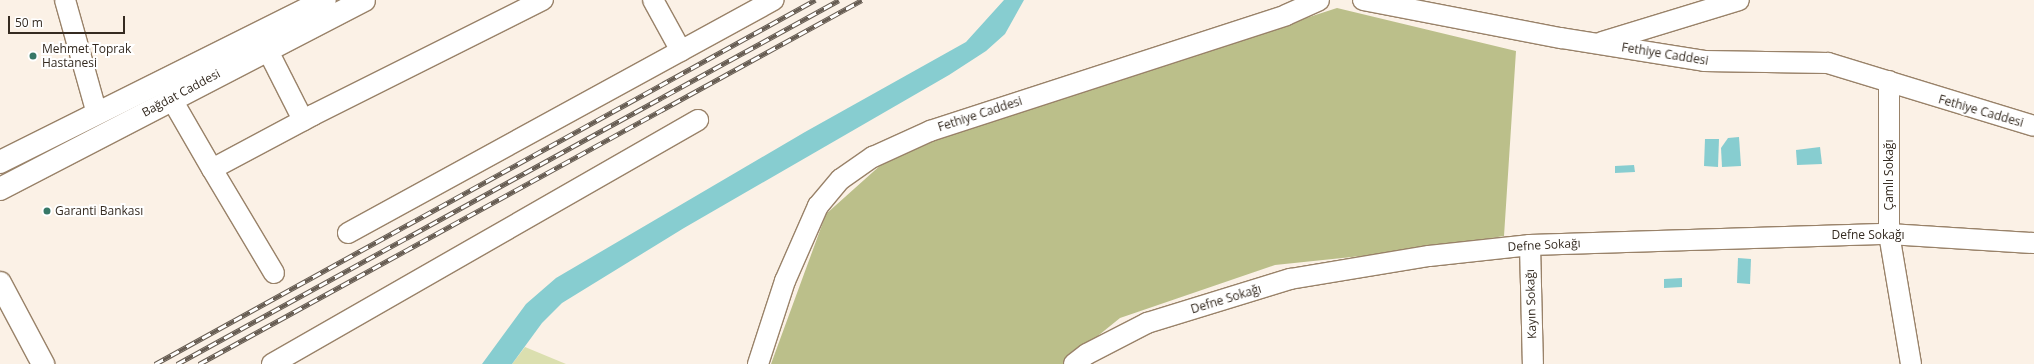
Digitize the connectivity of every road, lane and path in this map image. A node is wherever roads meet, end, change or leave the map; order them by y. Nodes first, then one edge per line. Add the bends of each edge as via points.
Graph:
1 (65, 0) edge
2 (325, 0) edge
3 (364, 0) edge
4 (543, 0) edge
5 (653, 0) edge
6 (773, 0) edge
7 (1319, 0) edge
8 (1363, 0) edge
9 (1738, 0) edge
10 (1598, 43) junction
11 (267, 49) junction
12 (681, 51) junction
13 (1889, 81) junction
14 (171, 98) junction
15 (97, 114) junction
16 (303, 120) junction
17 (698, 120) dead end
18 (2034, 126) edge
19 (0, 162) edge
20 (212, 169) junction
21 (0, 189) edge
22 (348, 233) dead end
23 (1889, 234) junction
24 (2034, 242) edge
25 (1530, 244) junction
26 (274, 273) dead end
27 (0, 283) edge
28 (0, 311) edge
29 (28, 364) edge
30 (43, 364) edge
31 (272, 364) edge
32 (758, 364) edge
33 (1074, 364) edge
34 (1533, 364) edge
35 (1911, 364) edge

1 - 15 street
2 - 15 main road, Bağdat Caddesi
3 - 11 main road, Bağdat Caddesi
4 - 16 street
5 - 12 street
6 - 12 street
7 - 32 street, Fethiye Caddesi via 1286,15 930,131 873,157 841,179 818,206 785,281
8 - 10 street, Fethiye Caddesi
9 - 10 street
10 - 13 street, Fethiye Caddesi via 1704,61 1828,63
11 - 14 main road, Bağdat Caddesi
11 - 16 street
12 - 22 street
13 - 18 street, Fethiye Caddesi via 1927,95
13 - 23 street, Çamlı Sokağı
14 - 20 street
14 - 21 main road, Bağdat Caddesi
15 - 19 main road, Bağdat Caddesi
16 - 20 street
17 - 31 street
20 - 26 street
23 - 24 street, Defne Sokağı
23 - 25 street, Defne Sokağı
23 - 35 street, Çamlı Sokağı
25 - 33 street, Defne Sokağı via 1429,256 1290,279 1148,323 1087,354
25 - 34 street, Kayın Sokağı
27 - 30 main road
28 - 29 main road

